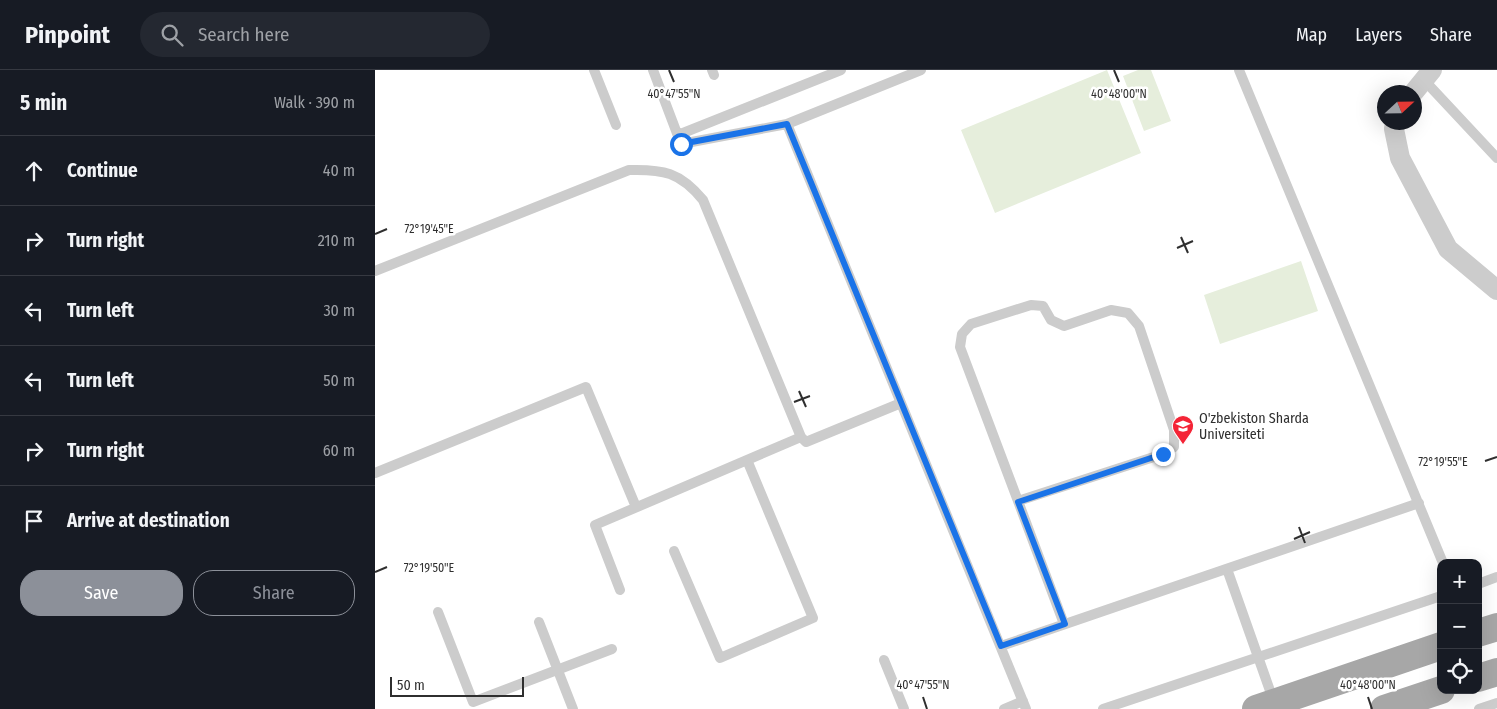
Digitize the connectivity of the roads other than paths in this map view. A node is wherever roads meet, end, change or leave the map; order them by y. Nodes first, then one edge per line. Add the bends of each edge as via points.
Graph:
1 (594, 70) edge
2 (653, 70) edge
3 (841, 70) edge
4 (921, 70) edge
5 (1239, 70) edge
6 (1423, 81) edge
7 (787, 124) junction
8 (616, 125) dead end
9 (1394, 130) edge
10 (678, 135) junction
11 (1497, 158) edge
12 (375, 271) edge
13 (1497, 290) edge
14 (901, 403) junction
15 (801, 437) junction
16 (747, 460) junction
17 (375, 472) edge
18 (1018, 502) junction
19 (1419, 503) junction
20 (636, 507) junction
21 (675, 552) dead end
22 (1441, 559) edge
23 (1227, 568) junction
24 (1497, 577) edge
25 (1482, 583) edge
26 (620, 590) dead end
27 (1437, 597) edge
28 (437, 612) dead end
29 (539, 622) dead end
30 (1065, 624) junction
31 (1497, 627) edge
32 (1482, 632) edge
33 (1001, 646) junction
34 (1437, 647) edge
35 (612, 649) dead end
36 (1259, 657) junction
37 (884, 660) dead end
38 (558, 670) junction
39 (1497, 672) edge
40 (1482, 677) edge
41 (1437, 691) edge
42 (1497, 703) edge
43 (1025, 705) edge
44 (1265, 706) edge
45 (573, 709) edge
46 (905, 709) edge
47 (1004, 709) edge
48 (1103, 709) edge
49 (1384, 709) edge
50 (1479, 709) edge

1 - 8 lane
2 - 10 lane
3 - 10 lane
4 - 7 lane
5 - 19 lane
6 - 11 lane
7 - 10 lane via 681,144
7 - 14 lane
9 - 13 street via 1400,158 1448,249
12 - 15 lane via 629,170 658,169 689,183 703,200
14 - 15 lane via 815,440 805,442
14 - 33 lane
15 - 16 lane
16 - 20 lane
16 - 21 lane via 813,618 720,658
17 - 20 lane via 586,387
18 - 18 lane via 960,346 962,334 971,324 1031,305 1043,306 1051,320 1064,326 1111,310 1128,313 1139,326 1174,430 1174,447 1163,454
18 - 30 lane
19 - 22 lane
19 - 23 lane
20 - 26 lane via 595,525
23 - 30 lane
23 - 36 lane
24 - 25 lane
27 - 36 lane
28 - 38 lane via 473,702
29 - 38 lane
30 - 33 lane
31 - 32 main road
33 - 43 lane
34 - 44 main road
35 - 38 lane
36 - 44 lane
36 - 48 lane
37 - 46 lane
38 - 45 lane
39 - 40 main road
41 - 49 main road
42 - 50 lane
43 - 47 lane

